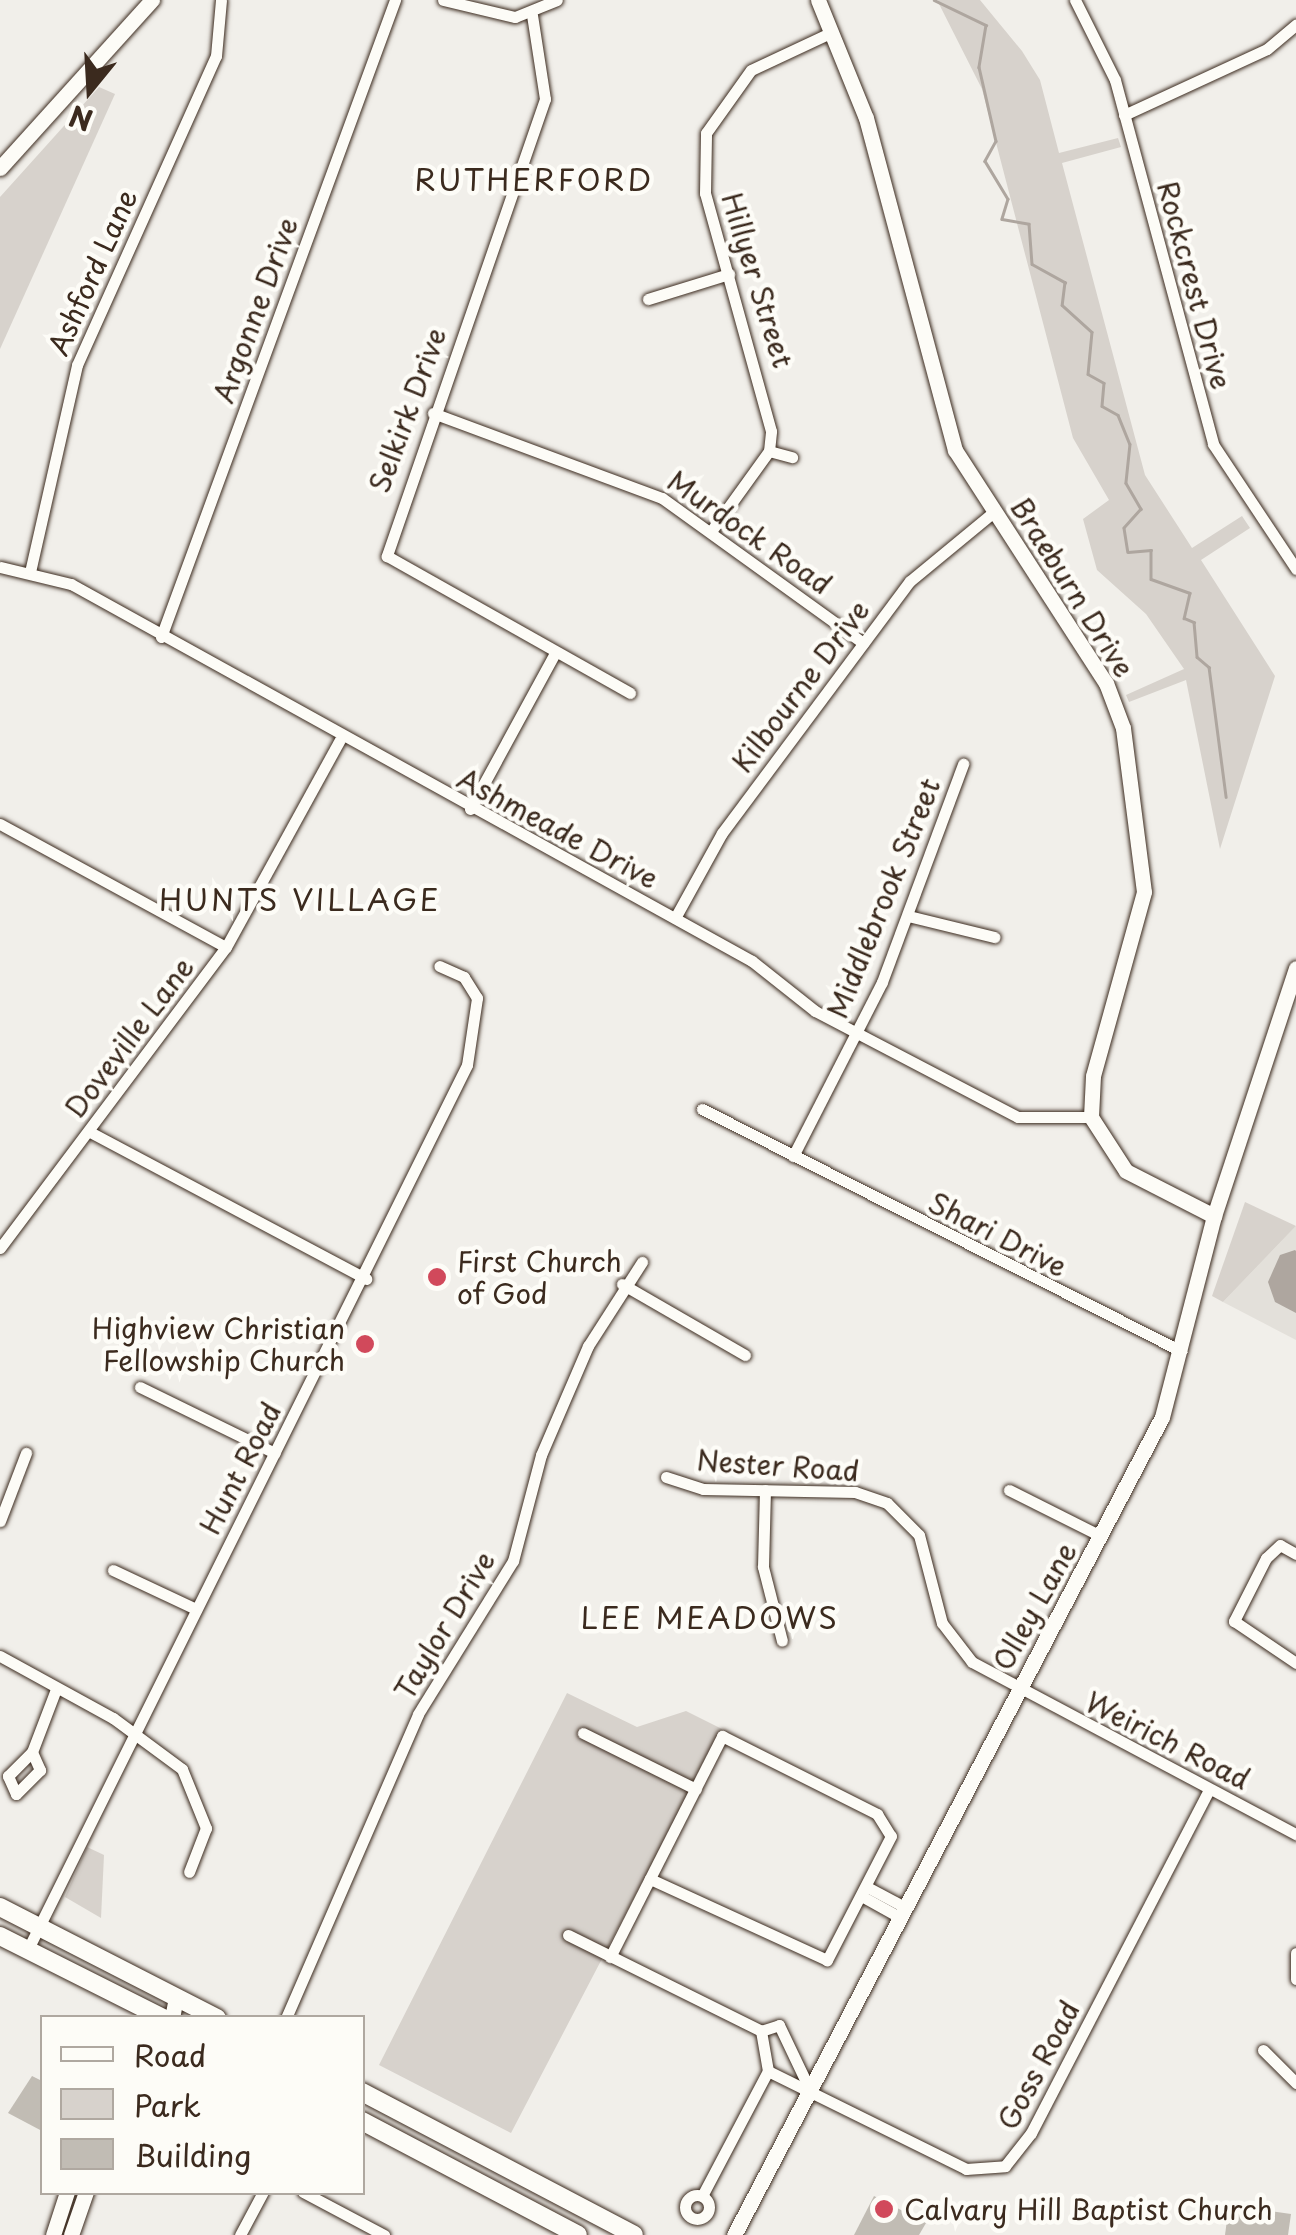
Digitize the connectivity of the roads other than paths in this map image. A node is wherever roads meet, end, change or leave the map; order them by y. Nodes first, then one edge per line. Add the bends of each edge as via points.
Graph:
1 (152, 0) edge
2 (221, 0) edge
3 (394, 0) edge
4 (443, 0) edge
5 (557, 0) edge
6 (818, 0) edge
7 (1083, 2) edge
8 (532, 15) junction
9 (1296, 26) edge
10 (832, 32) junction
11 (1124, 114) junction
12 (0, 168) edge
13 (729, 274) junction
14 (648, 299) dead end
15 (433, 412) junction
16 (769, 451) junction
17 (792, 457) dead end
18 (995, 510) junction
19 (712, 530) junction
20 (387, 556) junction
21 (374, 562) dead end
22 (0, 567) edge
23 (1296, 569) edge
24 (30, 572) junction
25 (162, 638) junction
26 (863, 643) junction
27 (555, 653) junction
28 (630, 693) dead end
29 (340, 740) junction
30 (963, 764) dead end
31 (470, 809) junction
32 (0, 824) edge
33 (908, 916) junction
34 (675, 918) junction
35 (994, 937) dead end
36 (226, 947) junction
37 (439, 966) dead end
38 (1296, 968) edge
39 (1292, 995) edge
40 (857, 1034) junction
41 (702, 1109) dead end
42 (1091, 1117) junction
43 (90, 1132) junction
44 (793, 1156) junction
45 (1214, 1216) junction
46 (0, 1248) edge
47 (642, 1262) dead end
48 (366, 1279) junction
49 (622, 1284) junction
50 (1181, 1352) junction
51 (745, 1355) dead end
52 (140, 1387) dead end
53 (26, 1453) dead end
54 (275, 1453) junction
55 (666, 1477) dead end
56 (764, 1490) junction
57 (1009, 1490) dead end
58 (0, 1521) edge
59 (1101, 1536) junction
60 (1296, 1554) edge
61 (113, 1570) dead end
62 (196, 1609) junction
63 (782, 1641) dead end
64 (0, 1656) edge
65 (1296, 1662) edge
66 (56, 1689) junction
67 (1018, 1690) junction
68 (133, 1733) junction
69 (582, 1733) dead end
70 (32, 1752) dead end
71 (696, 1789) junction
72 (1208, 1790) junction
73 (1296, 1834) edge
74 (189, 1872) dead end
75 (650, 1879) junction
76 (867, 1893) junction
77 (0, 1907) edge
78 (902, 1912) junction
79 (40, 1926) junction
80 (568, 1935) dead end
81 (0, 1936) edge
82 (28, 1950) junction
83 (1296, 1953) edge
84 (610, 1957) junction
85 (1296, 1980) edge
86 (176, 1997) junction
87 (157, 2015) edge
88 (162, 2015) edge
89 (212, 2015) edge
90 (287, 2015) edge
91 (761, 2031) junction
92 (1263, 2050) dead end
93 (768, 2070) junction
94 (1296, 2083) edge
95 (810, 2087) junction
96 (365, 2094) edge
97 (365, 2123) edge
98 (66, 2195) edge
99 (85, 2195) edge
100 (261, 2195) edge
101 (309, 2195) edge
102 (702, 2196) dead end
103 (53, 2235) edge
104 (71, 2235) edge
105 (240, 2235) edge
106 (384, 2235) edge
107 (578, 2235) edge
108 (634, 2235) edge
109 (734, 2235) edge

1 - 12 main road
2 - 24 street, Ashford Lane via 216,56 76,365
3 - 25 street, Argonne Drive
4 - 8 street via 482,14
5 - 8 street
6 - 10 main road, Braeburn Drive
7 - 11 street, Rockcrest Drive
8 - 15 street, Selkirk Drive via 545,99
9 - 11 street
10 - 13 street, Hillyer Street via 751,70 712,117 702,178
10 - 18 main road, Braeburn Drive via 866,118 946,423
11 - 23 street, Rockcrest Drive via 1213,444
13 - 14 street
13 - 16 street, Hillyer Street via 770,413
15 - 19 street, Murdock Road via 646,490
15 - 20 street, Selkirk Drive
16 - 17 street
16 - 19 street
18 - 26 street, Kilbourne Drive via 926,564
18 - 42 main road, Braeburn Drive via 1112,694 1141,820 1142,914 1093,1076
19 - 26 street, Murdock Road
20 - 21 street
20 - 27 street
22 - 24 street, Ashmeade Drive
24 - 25 street, Ashmeade Drive via 71,584
25 - 29 street, Ashmeade Drive
26 - 34 street, Kilbourne Drive via 722,833
27 - 28 street
27 - 31 street
29 - 31 street, Ashmeade Drive
29 - 36 street, Doveville Lane
30 - 33 street, Middlebrook Street
31 - 34 street, Ashmeade Drive
32 - 36 street
33 - 35 street
33 - 40 street, Middlebrook Street
34 - 40 street, Ashmeade Drive
36 - 43 street, Doveville Lane
37 - 48 street, Hunt Road via 472,987 479,1030
38 - 39 main road, Olley Lane
39 - 45 main road, Olley Lane
40 - 42 street, Ashmeade Drive via 1025,1120
40 - 44 street, Middlebrook Street
41 - 44 street, Shari Drive
42 - 45 main road via 1126,1172
43 - 46 street, Doveville Lane
43 - 48 street
44 - 50 street, Shari Drive
45 - 50 main road, Olley Lane
47 - 49 street, Taylor Drive
48 - 54 street, Hunt Road
49 - 51 street
49 - 90 street, Taylor Drive via 555,1420 513,1561 418,1714
50 - 59 main road, Olley Lane via 1162,1417
52 - 54 street
53 - 58 street
54 - 62 street, Hunt Road
55 - 56 street, Nester Road
56 - 63 street via 764,1567
56 - 67 street, Nester Road via 855,1492 896,1510 924,1545 952,1640
57 - 59 street
59 - 67 main road, Olley Lane
60 - 65 street via 1280,1545 1266,1558 1234,1622
61 - 62 street
62 - 68 street, Hunt Road
64 - 66 street
66 - 68 street
66 - 70 street
67 - 72 street, Weirich Road
67 - 78 main road, Olley Lane
68 - 74 street via 182,1769 200,1794 206,1838
68 - 79 street, Hunt Road
69 - 71 street
71 - 75 street
71 - 76 street via 722,1736 877,1814 890,1836
72 - 73 street, Weirich Road
72 - 95 street, Goss Road via 1012,2162 966,2169
75 - 76 street via 818,1960 834,1954
75 - 84 street
76 - 78 street
77 - 79 main road
78 - 95 main road, Olley Lane
79 - 82 street, Hunt Road
79 - 86 main road
80 - 84 street
81 - 82 main road
82 - 87 main road
83 - 85 street
84 - 91 street
86 - 88 main road
86 - 89 main road
91 - 93 street
91 - 95 street via 779,2025
92 - 94 street
93 - 95 street
93 - 102 street
95 - 109 main road, Olley Lane
96 - 108 main road
97 - 107 main road
98 - 103 main road
99 - 104 main road
100 - 105 street
101 - 106 street

